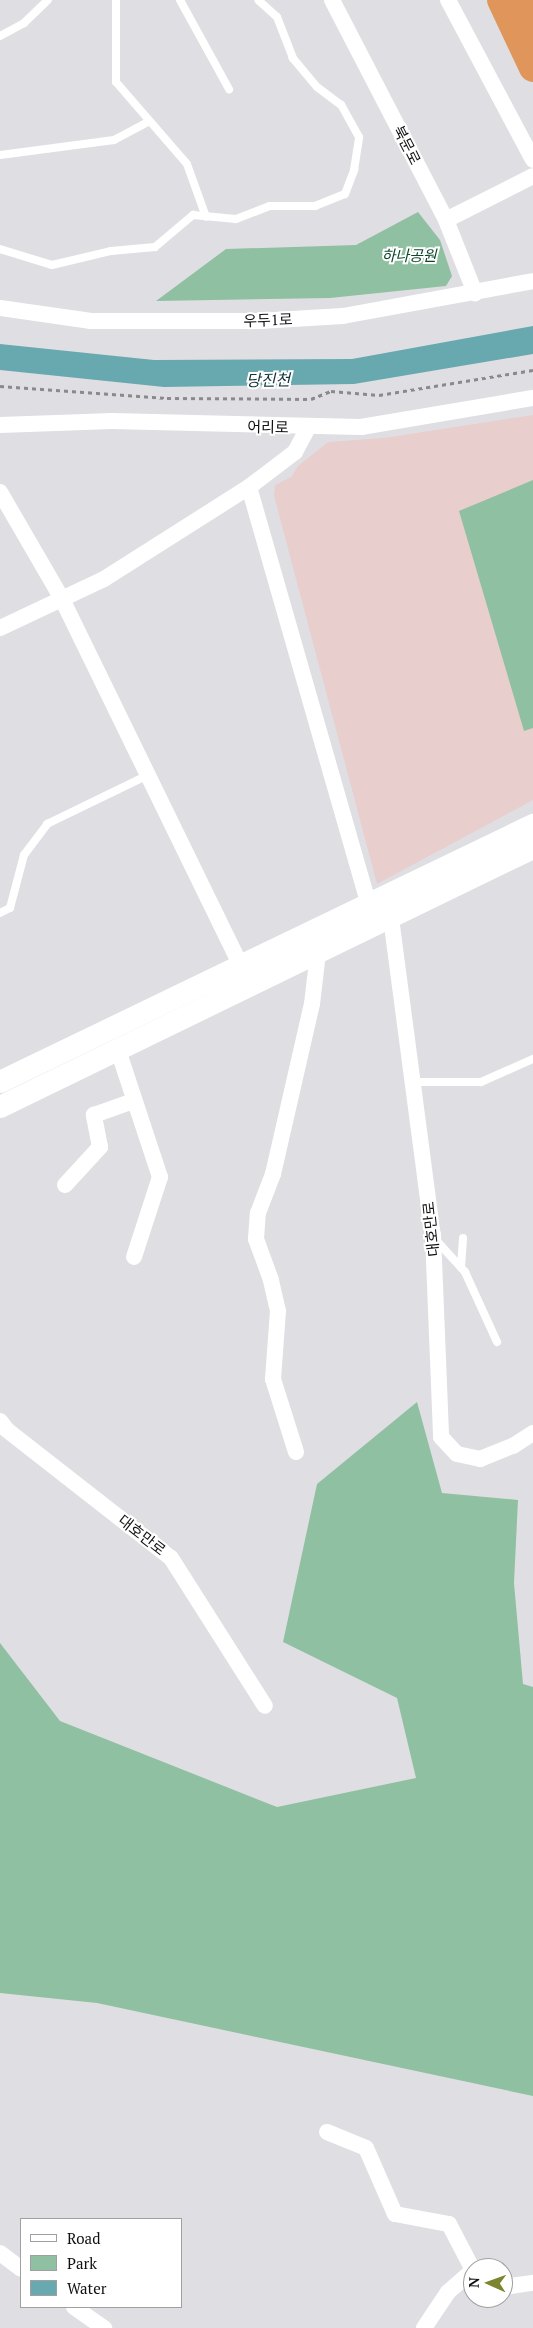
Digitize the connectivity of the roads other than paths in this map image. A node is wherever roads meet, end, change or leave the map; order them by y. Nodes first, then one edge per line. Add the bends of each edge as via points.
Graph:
1 (48, 0) edge
2 (116, 0) edge
3 (180, 0) edge
4 (258, 0) edge
5 (332, 0) edge
6 (448, 0) edge
7 (502, 0) edge
8 (522, 0) edge
9 (533, 20) edge
10 (0, 36) edge
11 (533, 68) edge
12 (229, 89) dead end
13 (149, 121) junction
14 (0, 155) edge
15 (533, 160) edge
16 (533, 176) edge
17 (206, 217) junction
18 (446, 220) junction
19 (0, 249) edge
20 (533, 281) edge
21 (475, 293) junction
22 (0, 308) edge
23 (533, 398) edge
24 (0, 425) edge
25 (308, 428) junction
26 (249, 487) junction
27 (0, 492) edge
28 (62, 599) junction
29 (0, 628) edge
30 (148, 775) junction
31 (533, 824) edge
32 (533, 848) edge
33 (369, 905) junction
34 (0, 913) edge
35 (391, 918) junction
36 (318, 953) junction
37 (246, 976) junction
38 (118, 1050) junction
39 (533, 1059) edge
40 (0, 1082) edge
41 (412, 1082) junction
42 (133, 1101) junction
43 (0, 1107) edge
44 (65, 1185) dead end
45 (434, 1237) junction
46 (463, 1238) dead end
47 (134, 1257) dead end
48 (461, 1268) junction
49 (497, 1342) dead end
50 (0, 1421) edge
51 (533, 1433) edge
52 (296, 1452) dead end
53 (265, 1706) dead end
54 (327, 2132) dead end
55 (0, 2253) edge
56 (467, 2258) edge
57 (20, 2268) edge
58 (463, 2279) edge
59 (533, 2283) edge
60 (513, 2286) edge
61 (75, 2308) edge
62 (104, 2328) edge
63 (424, 2328) edge

1 - 10 lane via 24,23
2 - 13 lane via 116,82
3 - 12 lane
4 - 17 lane via 277,17 293,58 317,87 341,105 355,129 359,137 354,170 345,194 315,206 270,206 236,219
5 - 18 street, 북문로
6 - 15 street
7 - 11 highway
8 - 9 highway
13 - 14 lane via 114,140
13 - 17 lane via 187,164
16 - 18 street
17 - 19 lane via 193,214 155,247 112,251 52,265
18 - 21 street, 북문로
20 - 21 street, 우두1로
21 - 22 street, 우두1로 via 343,316 259,321 91,321
23 - 25 street, 어리로 via 361,427
24 - 25 street, 어리로 via 112,421
25 - 26 street via 295,452
26 - 28 street via 104,579
26 - 33 street
27 - 28 street
28 - 29 street
28 - 30 street
30 - 34 lane via 47,824 24,855 10,908
30 - 37 street
31 - 33 main road
32 - 35 main road
33 - 37 main road
35 - 36 main road
35 - 41 street, 대호만로
36 - 37 main road
36 - 52 street via 312,1004 273,1174 258,1213 256,1240 278,1311 273,1379
37 - 38 main road
37 - 40 main road
38 - 42 street
38 - 43 main road
39 - 41 lane via 481,1082
41 - 45 street, 대호만로
42 - 44 street via 94,1115 100,1147
42 - 47 street via 160,1177
45 - 48 lane
45 - 51 street, 대호만로 via 441,1436 456,1454 480,1459 514,1446
46 - 48 lane
48 - 49 lane
50 - 53 street, 대호만로 via 7,1430 171,1558
54 - 56 street via 366,2148 395,2214 449,2224
55 - 57 street
58 - 63 street via 448,2292
59 - 60 street
61 - 62 street

